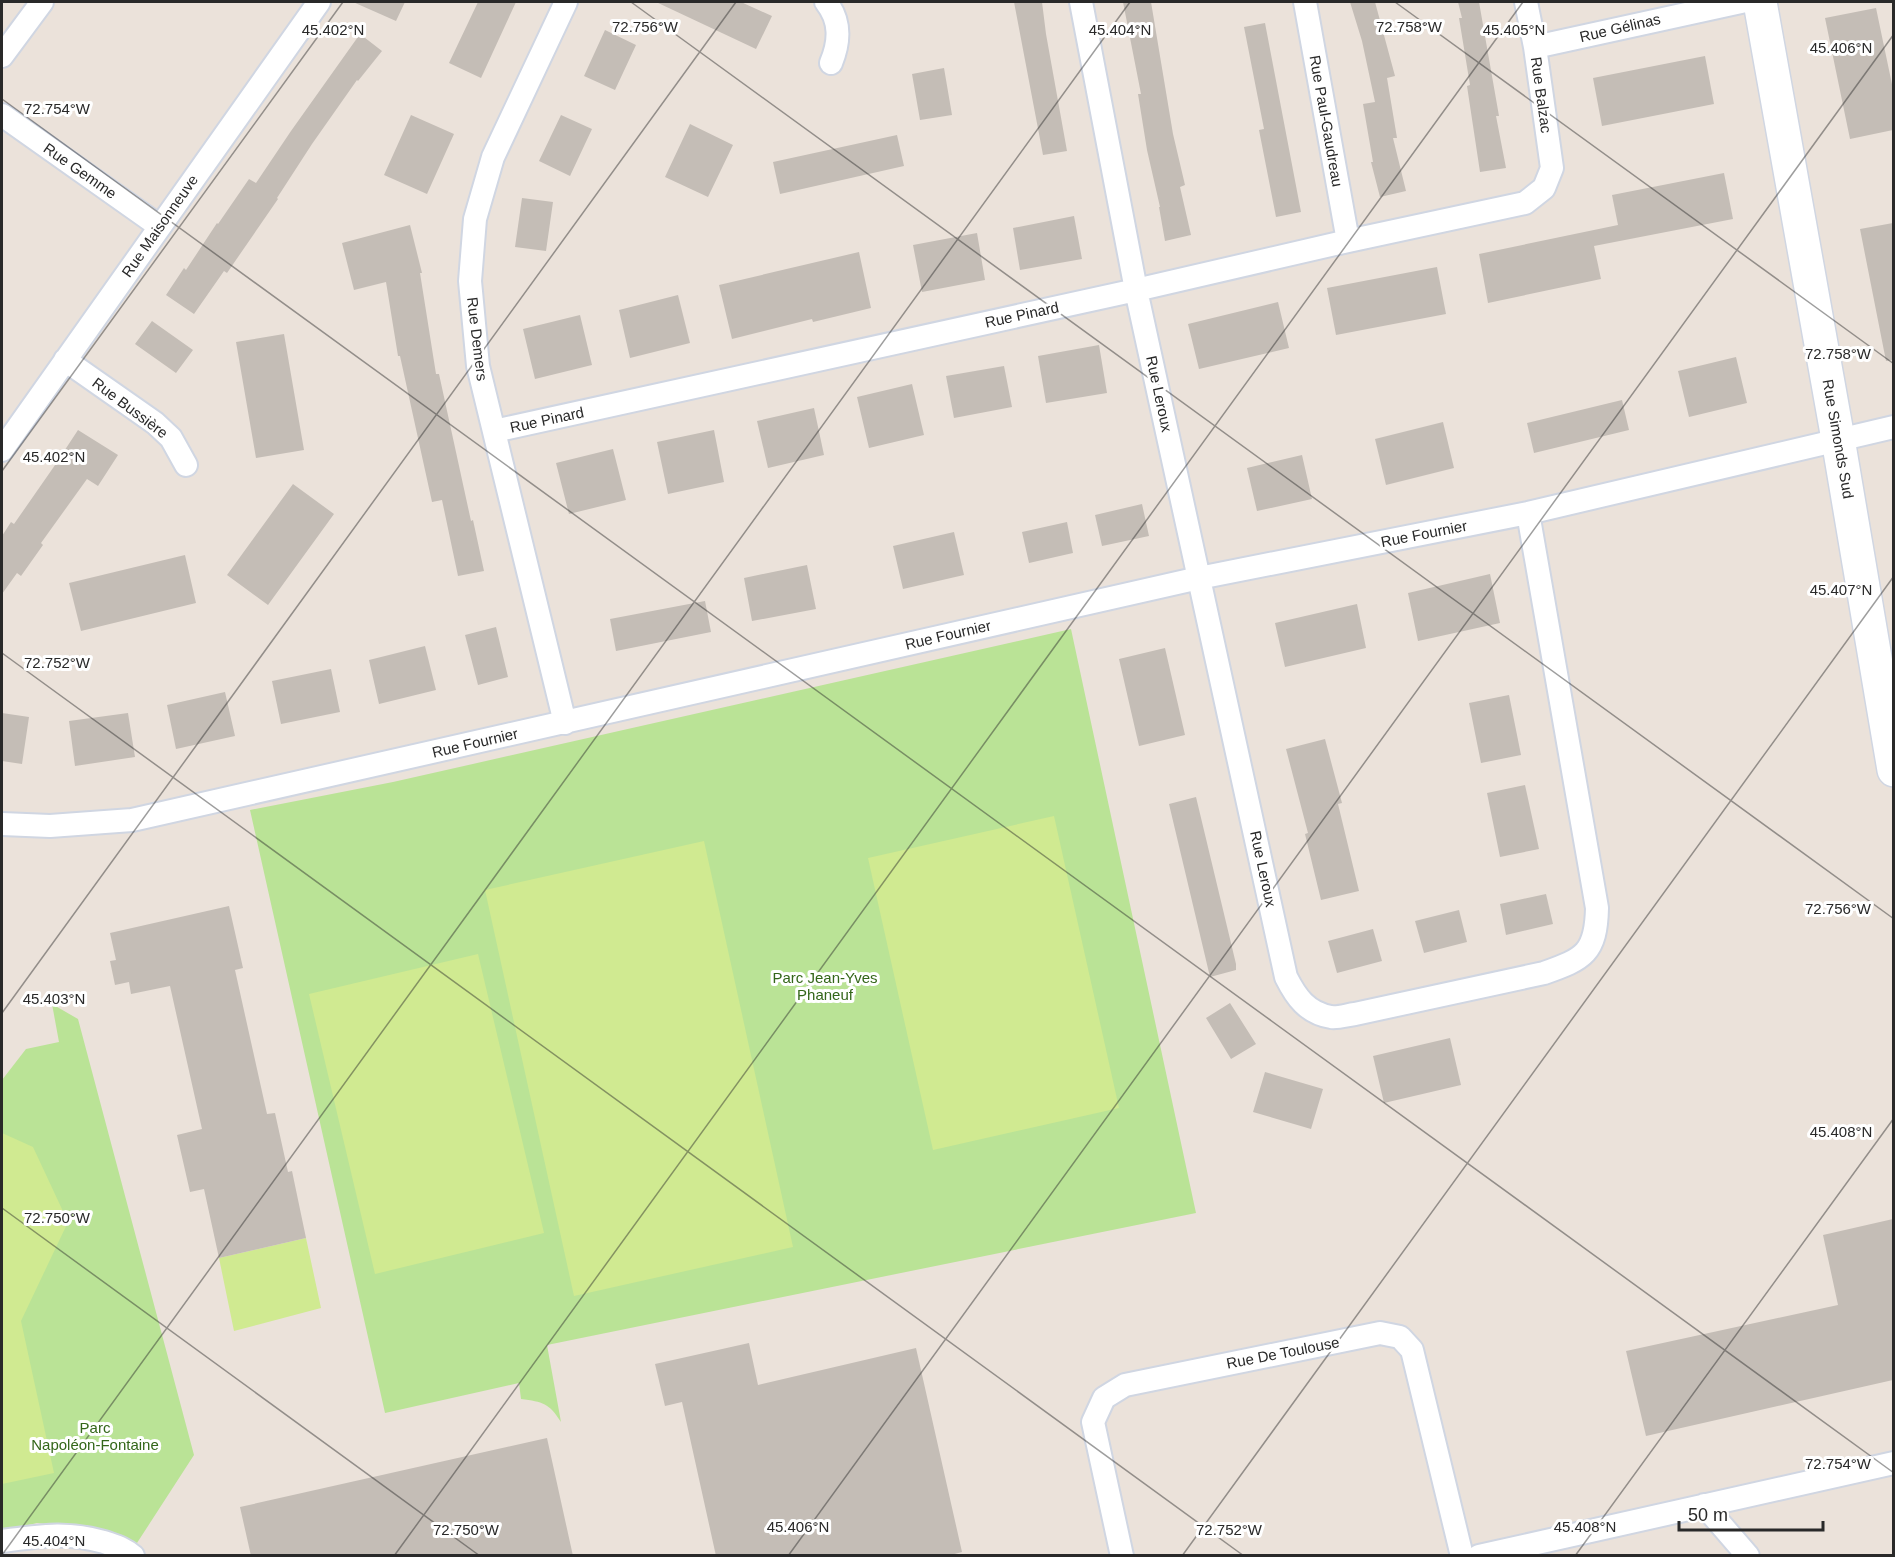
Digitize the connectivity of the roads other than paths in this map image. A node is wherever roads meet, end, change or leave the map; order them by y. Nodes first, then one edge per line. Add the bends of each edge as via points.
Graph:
1 (42, 2) edge
2 (319, 2) edge
3 (566, 2) edge
4 (826, 2) edge
5 (1081, 2) edge
6 (1305, 2) edge
7 (1526, 2) edge
8 (1741, 2) edge
9 (1760, 2) edge
10 (1535, 47) junction
11 (2, 56) edge
12 (831, 63) dead end
13 (2, 115) edge
14 (1544, 188) joint
15 (159, 226) junction
16 (1348, 241) junction
17 (1136, 290) junction
18 (65, 360) junction
19 (1893, 427) edge
20 (494, 431) junction
21 (1838, 439) junction
22 (2, 450) edge
23 (186, 465) dead end
24 (1528, 513) junction
25 (1199, 578) junction
26 (565, 723) junction
27 (1893, 770) edge
28 (2, 824) edge
29 (1893, 1462) edge
30 (1704, 1505) junction
31 (2, 1541) edge
32 (134, 1556) edge
33 (1122, 1556) edge
34 (1462, 1556) edge
35 (1479, 1556) edge
36 (1748, 1556) edge

1 - 11 street
2 - 15 street, Rue Maisonneuve
3 - 20 street, Rue Demers via 493,157 475,219 470,281 478,366
4 - 12 street via 838,26
5 - 17 street, Rue Leroux
6 - 16 street, Rue Paul-Gaudreau
7 - 10 street, Rue Balzac
8 - 10 street, Rue Gélinas
9 - 21 street, Rue Simonds Sud
10 - 14 street, Rue Balzac via 1551,168
13 - 15 street, Rue Gemme
14 - 16 street, Rue Pinard via 1525,203
15 - 18 street, Rue Maisonneuve
16 - 17 street, Rue Pinard
17 - 20 street, Rue Pinard
17 - 25 street, Rue Leroux
18 - 22 street, Rue Maisonneuve
18 - 23 street, Rue Bussière via 155,423 171,438
19 - 21 street, Rue Fournier
20 - 26 street, Rue Demers
21 - 24 street, Rue Fournier
21 - 27 street, Rue Simonds Sud
24 - 25 street, Rue Fournier
24 - 25 street, Rue Leroux via 1597,908 1597,931 1587,951 1573,963 1544,973 1354,1014 1331,1017 1309,1008 1295,995 1286,977
25 - 26 street, Rue Fournier
26 - 28 street, Rue Fournier via 132,819 50,826
29 - 30 street
30 - 35 street
30 - 36 street
31 - 32 street via 49,1535 82,1536 124,1548
33 - 34 street, Rue De Toulouse via 1093,1422 1104,1398 1125,1385 1380,1333 1400,1337 1412,1350

